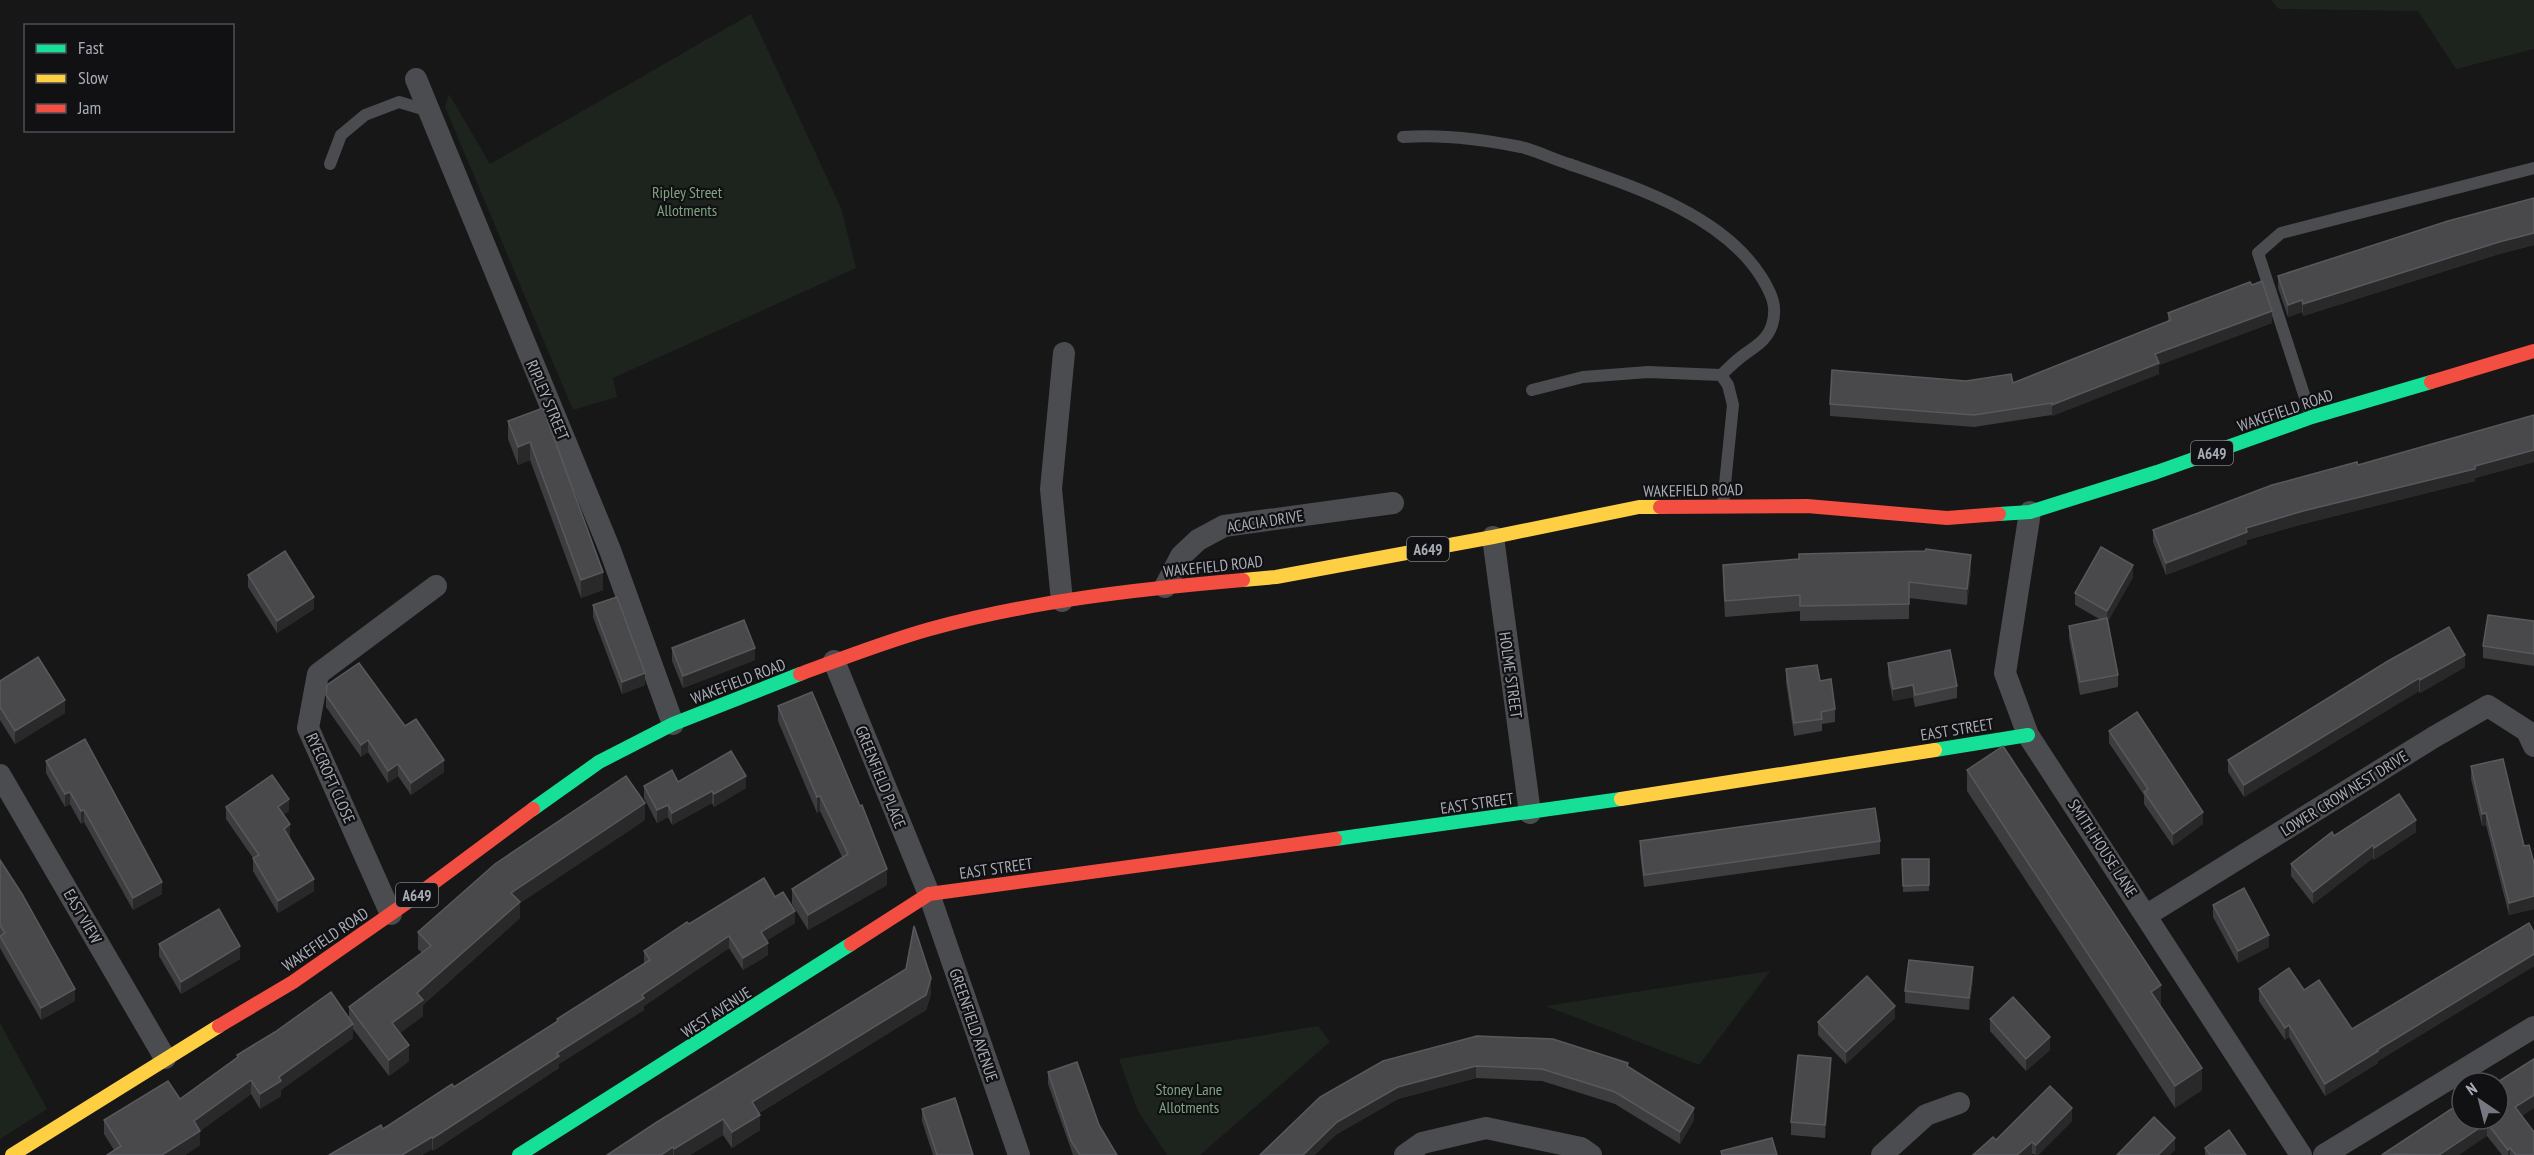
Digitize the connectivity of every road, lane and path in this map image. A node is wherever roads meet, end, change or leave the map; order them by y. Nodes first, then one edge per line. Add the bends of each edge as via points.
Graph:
1 (416, 79) dead end
2 (429, 111) junction
3 (1403, 137) dead end
4 (330, 164) dead end
5 (2534, 168) edge
6 (2534, 351) edge
7 (1064, 353) dead end
8 (1721, 375) junction
9 (1532, 390) dead end
10 (2312, 417) junction
11 (1393, 503) dead end
12 (1723, 505) junction
13 (2030, 512) junction
14 (1493, 537) junction
15 (436, 586) dead end
16 (1165, 587) junction
17 (1062, 601) junction
18 (834, 661) junction
19 (673, 724) junction
20 (2028, 735) junction
21 (2534, 746) edge
22 (0, 775) edge
23 (1530, 813) junction
24 (929, 894) junction
25 (391, 914) junction
26 (2147, 915) junction
27 (2534, 1027) edge
28 (165, 1058) junction
29 (1959, 1103) dead end
30 (12, 1155) edge
31 (519, 1155) edge
32 (1019, 1155) edge
33 (1405, 1155) edge
34 (1591, 1155) edge
35 (1881, 1155) edge
36 (2301, 1155) edge
37 (2324, 1155) edge

1 - 2 street, RIPLEY STREET
2 - 4 lane via 399,102 365,115 340,135
2 - 19 street, RIPLEY STREET via 610,550
3 - 8 lane via 1462,137 1525,148 1658,197 1727,239 1743,252 1764,281 1774,303 1774,315 1762,342
5 - 10 lane via 2281,233 2258,254
6 - 10 main road, WAKEFIELD ROAD / A649
7 - 17 street via 1051,489
8 - 9 lane via 1648,372 1583,377
8 - 12 lane via 1733,405
10 - 13 main road, WAKEFIELD ROAD / A649
11 - 16 street, ACACIA DRIVE via 1224,526 1198,540 1181,556
12 - 13 main road, WAKEFIELD ROAD / A649 via 1808,506 1947,518
12 - 14 main road, WAKEFIELD ROAD / A649 via 1639,507
13 - 20 street, SMITH HOUSE LANE via 2005,673
14 - 16 main road, WAKEFIELD ROAD / A649 via 1276,577
14 - 23 street, HOLME STREET
15 - 25 street, RYECROFT CLOSE via 318,674 308,728
16 - 17 main road, WAKEFIELD ROAD / A649
17 - 18 main road, WAKEFIELD ROAD / A649 via 931,629
18 - 19 main road, WAKEFIELD ROAD / A649
18 - 24 street, GREENFIELD PLACE
19 - 25 main road, WAKEFIELD ROAD / A649 via 598,762
20 - 23 main road, EAST STREET
20 - 26 street, SMITH HOUSE LANE
21 - 26 street, LOWER CROW NEST DRIVE via 2527,731 2488,706
22 - 28 street, EAST VIEW
23 - 24 main road, EAST STREET
24 - 31 main road, WEST AVENUE
24 - 32 street, GREENFIELD AVENUE
25 - 28 main road, WAKEFIELD ROAD / A649 via 293,982
26 - 36 street, SMITH HOUSE LANE
27 - 37 street
28 - 30 main road, WAKEFIELD ROAD / A649
29 - 35 street via 1926,1114
33 - 34 street via 1422,1143 1486,1128 1581,1148

